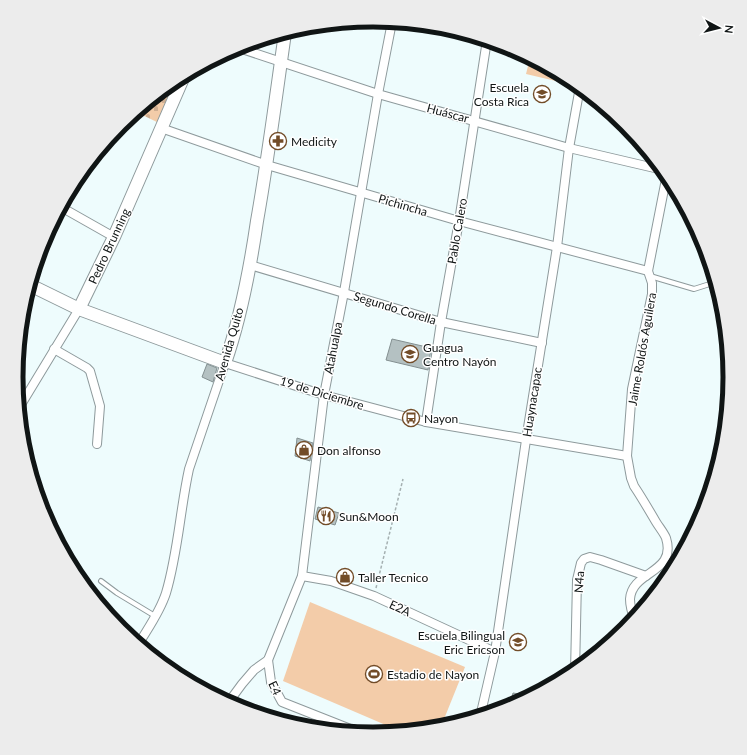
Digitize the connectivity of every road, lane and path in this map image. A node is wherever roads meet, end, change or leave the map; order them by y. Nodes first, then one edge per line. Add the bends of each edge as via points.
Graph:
1 (391, 28) edge
2 (284, 39) edge
3 (486, 46) edge
4 (248, 51) edge
5 (281, 62) junction
6 (180, 85) edge
7 (579, 93) edge
8 (378, 94) junction
9 (475, 121) junction
10 (161, 128) junction
11 (569, 148) junction
12 (267, 165) junction
13 (655, 168) edge
14 (665, 183) edge
15 (361, 193) junction
16 (65, 210) edge
17 (459, 221) junction
18 (114, 237) junction
19 (557, 248) junction
20 (250, 265) junction
21 (649, 273) junction
22 (711, 284) edge
23 (35, 287) edge
24 (344, 292) junction
25 (79, 309) junction
26 (441, 322) junction
27 (542, 343) junction
28 (54, 349) junction
29 (226, 363) junction
30 (324, 395) junction
31 (24, 400) edge
32 (426, 422) junction
33 (526, 440) junction
34 (96, 444) dead end
35 (627, 456) junction
36 (403, 479) dead end
37 (302, 576) junction
38 (646, 576) junction
39 (101, 582) dead end
40 (374, 596) junction
41 (633, 613) edge
42 (155, 616) junction
43 (141, 640) edge
44 (495, 652) junction
45 (268, 660) junction
46 (575, 664) edge
47 (232, 698) edge
48 (482, 710) edge
49 (344, 726) edge

1 - 8 street, Atahualpa
2 - 5 street, Avenida Quito
3 - 9 street, Pablo Calero
4 - 5 street, Huáscar
5 - 8 street, Huáscar
5 - 12 street, Avenida Quito
6 - 10 street, Pedro Brunning
7 - 11 street, Huaynacapac
8 - 9 street, Huáscar
8 - 15 street, Atahualpa
9 - 11 street, Huáscar
9 - 17 street, Pablo Calero
10 - 12 street, Pichincha
10 - 18 street, Pedro Brunning
11 - 13 street, Huáscar
11 - 19 street, Huaynacapac
12 - 15 street, Pichincha
12 - 20 street, Avenida Quito
14 - 21 street, Jaime Roldós Aguilera
15 - 17 street, Pichincha
15 - 24 street, Atahualpa
16 - 18 street
17 - 19 street, Pichincha
17 - 26 street, Pablo Calero
18 - 25 street, Pedro Brunning
19 - 21 street, Pichincha
19 - 27 street, Huaynacapac
20 - 24 street, Segundo Corella
20 - 29 street, Avenida Quito
21 - 22 lane via 694,289
21 - 35 street, Jaime Roldós Aguilera via 652,294 632,390
23 - 25 street, 19 de Diciembre
24 - 26 street, Segundo Corella
24 - 30 street, Atahualpa
25 - 28 street, Pedro Brunning
25 - 29 street, 19 de Diciembre
26 - 27 street, Segundo Corella
26 - 32 street, Pablo Calero
27 - 33 street, Huaynacapac
28 - 31 street, Pedro Brunning
28 - 34 street via 90,371 100,406
29 - 30 street, 19 de Diciembre
29 - 42 street, Avenida Quito via 189,469 166,594
30 - 32 street, 19 de Diciembre
30 - 37 street, Atahualpa
32 - 33 street, 19 de Diciembre
33 - 35 street, 19 de Diciembre
33 - 44 street, Huaynacapac
35 - 38 street, Jaime Roldós Aguilera via 634,486 665,537 667,546 666,560
36 - 40 path
37 - 40 street, E2A via 331,581
37 - 45 street, Atahualpa
38 - 41 street, Jaime Roldós Aguilera via 633,588 630,598
38 - 46 street, N4a via 601,560 590,557 584,559 578,580
39 - 42 lane
40 - 44 street, E2A
42 - 43 street, Avenida Quito
44 - 48 street, Huaynacapac
45 - 47 street via 254,670
45 - 49 street, E4 via 271,682 282,702

